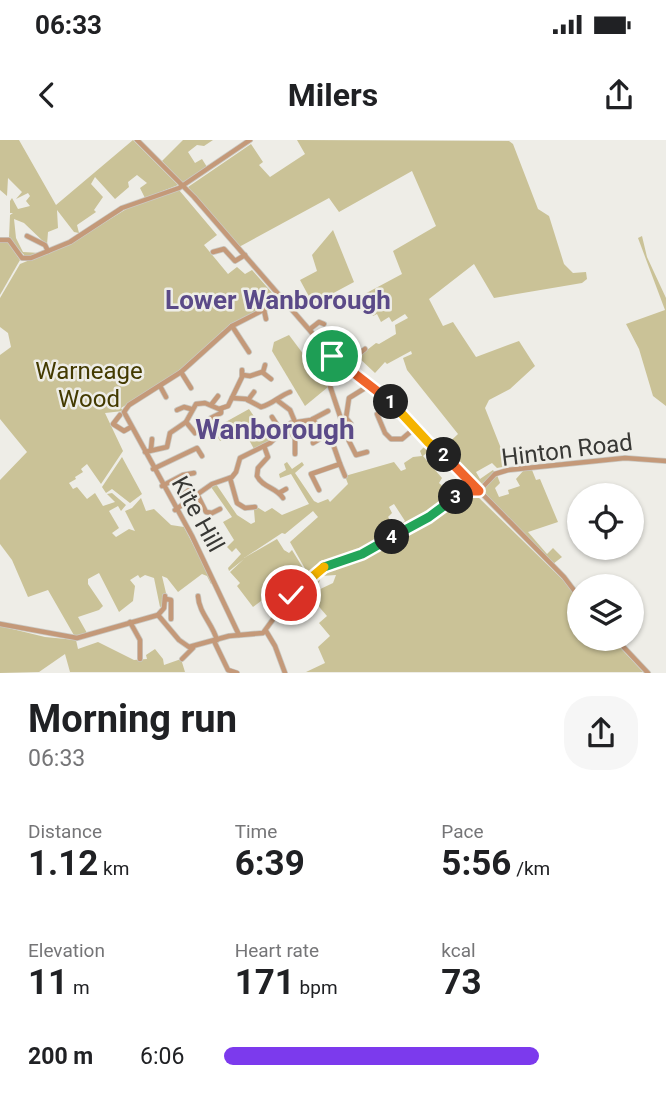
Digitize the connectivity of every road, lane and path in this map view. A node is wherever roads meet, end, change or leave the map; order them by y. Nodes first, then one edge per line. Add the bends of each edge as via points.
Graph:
1 (137, 140) edge
2 (250, 140) edge
3 (183, 186) junction
4 (27, 236) dead end
5 (0, 240) edge
6 (48, 251) junction
7 (213, 252) dead end
8 (245, 255) junction
9 (278, 296) junction
10 (264, 310) junction
11 (266, 319) dead end
12 (324, 324) dead end
13 (232, 326) junction
14 (310, 329) junction
15 (349, 348) dead end
16 (365, 349) dead end
17 (249, 352) dead end
18 (332, 356) junction
19 (351, 358) junction
20 (265, 365) dead end
21 (344, 366) junction
22 (181, 372) junction
23 (263, 372) junction
24 (271, 379) dead end
25 (231, 383) dead end
26 (370, 385) junction
27 (160, 386) junction
28 (191, 386) dead end
29 (237, 386) junction
30 (254, 391) dead end
31 (290, 392) dead end
32 (218, 396) dead end
33 (166, 397) dead end
34 (232, 398) junction
35 (247, 400) junction
36 (278, 401) junction
37 (211, 405) junction
38 (191, 409) junction
39 (221, 409) junction
40 (177, 410) dead end
41 (326, 411) dead end
42 (377, 414) dead end
43 (120, 415) dead end
44 (211, 418) dead end
45 (272, 419) dead end
46 (313, 419) junction
47 (186, 422) junction
48 (295, 422) junction
49 (351, 424) dead end
50 (286, 426) junction
51 (131, 428) junction
52 (415, 428) junction
53 (124, 431) junction
54 (281, 431) junction
55 (195, 433) dead end
56 (120, 437) dead end
57 (323, 437) junction
58 (152, 439) dead end
59 (313, 443) dead end
60 (264, 446) junction
61 (151, 449) junction
62 (145, 452) junction
63 (367, 452) dead end
64 (295, 454) dead end
65 (202, 456) dead end
66 (666, 461) edge
67 (340, 464) junction
68 (153, 469) junction
69 (194, 473) dead end
70 (345, 476) dead end
71 (230, 478) junction
72 (162, 486) junction
73 (479, 488) junction
74 (286, 489) dead end
75 (189, 490) dead end
76 (319, 490) dead end
77 (198, 496) junction
78 (188, 502) junction
79 (220, 509) dead end
80 (253, 509) dead end
81 (175, 510) junction
82 (206, 512) junction
83 (202, 519) dead end
84 (567, 581) edge
85 (198, 596) dead end
86 (159, 615) junction
87 (171, 620) dead end
88 (130, 622) junction
89 (0, 624) edge
90 (266, 631) junction
91 (239, 635) junction
92 (216, 640) junction
93 (193, 648) junction
94 (627, 651) edge
95 (140, 659) dead end
96 (182, 659) dead end
97 (237, 673) edge
98 (285, 673) edge
99 (648, 673) edge

1 - 3 street
2 - 3 street
3 - 6 street via 122,208
3 - 8 street
4 - 6 street
5 - 6 street via 10,241 23,258
7 - 8 street via 224,249 235,261
8 - 9 street
9 - 10 street
9 - 14 street
10 - 11 street
10 - 13 street
12 - 14 street via 319,322
13 - 17 street
13 - 22 street
14 - 18 street
15 - 19 street
16 - 19 street
18 - 21 street
18 - 63 street via 326,374 348,440 357,456
19 - 21 street
20 - 23 street
21 - 26 street
22 - 27 street
22 - 28 street
23 - 24 street
23 - 29 street via 242,372
25 - 29 street
26 - 49 street via 349,398 346,418
26 - 52 street
27 - 33 street
27 - 51 street, Kite Hill via 124,410
29 - 34 street
30 - 35 street
31 - 36 street
32 - 37 street
34 - 35 street
34 - 39 street
35 - 36 street via 259,407
36 - 48 street via 290,410
37 - 38 street via 201,402
37 - 39 street
38 - 40 street
38 - 47 street
39 - 44 street
41 - 46 street
42 - 52 street via 391,439 402,439
43 - 53 street via 113,424
45 - 54 street
46 - 48 street
46 - 57 street
47 - 55 street
47 - 61 street via 170,433 170,448
48 - 50 street
50 - 54 street
50 - 64 street via 295,438
51 - 53 street
51 - 62 street, Kite Hill
52 - 73 street
53 - 56 street
54 - 60 street
57 - 59 street
57 - 67 street via 332,442
58 - 61 street
60 - 71 street via 241,457
60 - 74 street via 267,458 255,475 281,495
61 - 62 street
62 - 68 street, Kite Hill
65 - 68 street via 197,448
66 - 73 street, Hinton Road via 625,458 508,470
67 - 70 street
67 - 76 street via 310,475
68 - 72 street, Kite Hill
69 - 72 street
71 - 77 street via 212,484
71 - 80 street via 237,503
72 - 81 street, Kite Hill
73 - 84 street
73 - 90 street, Hinton Road via 464,491 429,517 362,554 320,570 293,592
75 - 78 street via 184,494
77 - 78 street
77 - 82 street
78 - 81 street
79 - 82 street
81 - 91 street, Kite Hill
82 - 83 street
85 - 92 street
86 - 87 street via 166,597 171,600
86 - 88 street
86 - 93 street via 182,643
88 - 89 street via 77,638
88 - 95 street via 140,640
90 - 91 street
90 - 98 street
91 - 92 street
92 - 93 street
92 - 97 street via 228,670
93 - 96 street
94 - 99 street

